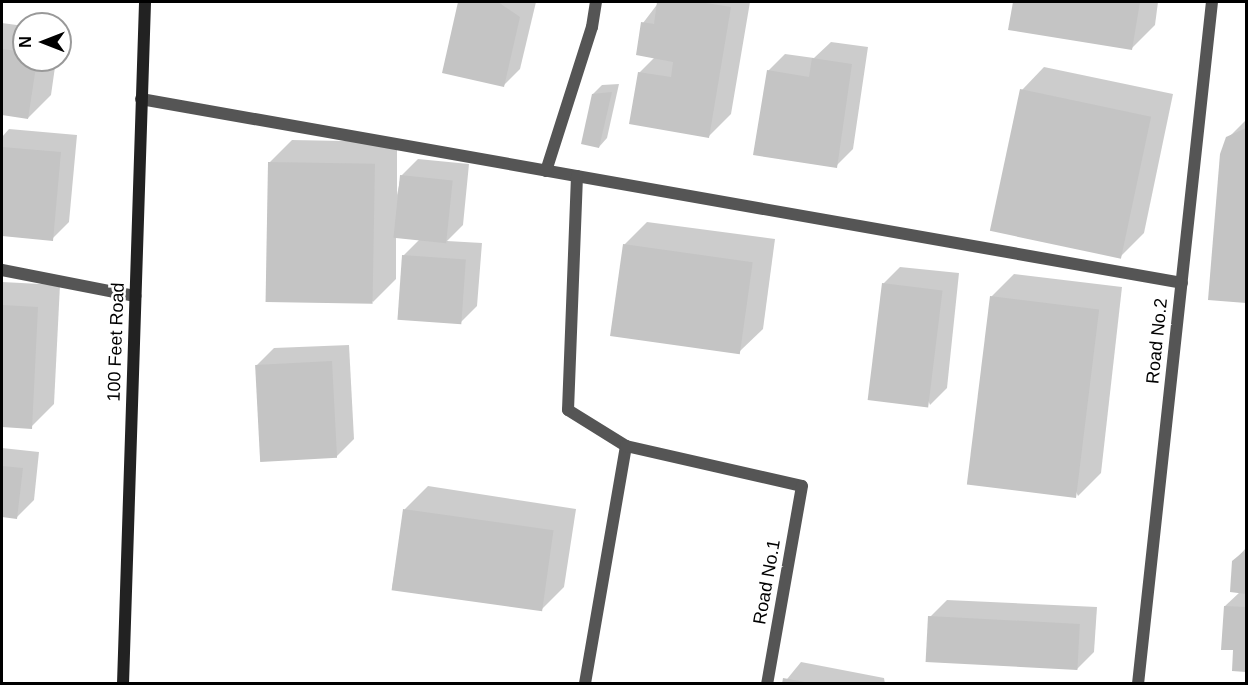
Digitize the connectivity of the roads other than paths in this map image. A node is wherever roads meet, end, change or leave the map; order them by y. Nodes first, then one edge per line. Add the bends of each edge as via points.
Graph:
1 (145, 2) edge
2 (596, 2) edge
3 (1212, 2) edge
4 (141, 99) junction
5 (546, 171) junction
6 (577, 176) junction
7 (2, 270) edge
8 (1182, 284) junction
9 (135, 296) junction
10 (626, 446) junction
11 (123, 684) edge
12 (585, 684) edge
13 (767, 684) edge
14 (1138, 684) edge

1 - 4 main road, 100 Feet Road
2 - 5 street via 592,27
3 - 8 street, Road No.2
4 - 5 street
4 - 9 main road, 100 Feet Road
5 - 6 street
6 - 8 street
6 - 10 street via 568,410
7 - 9 street
8 - 14 street, Road No.2
9 - 11 main road, 100 Feet Road
10 - 12 street
10 - 13 street, Road No.1 via 802,486

